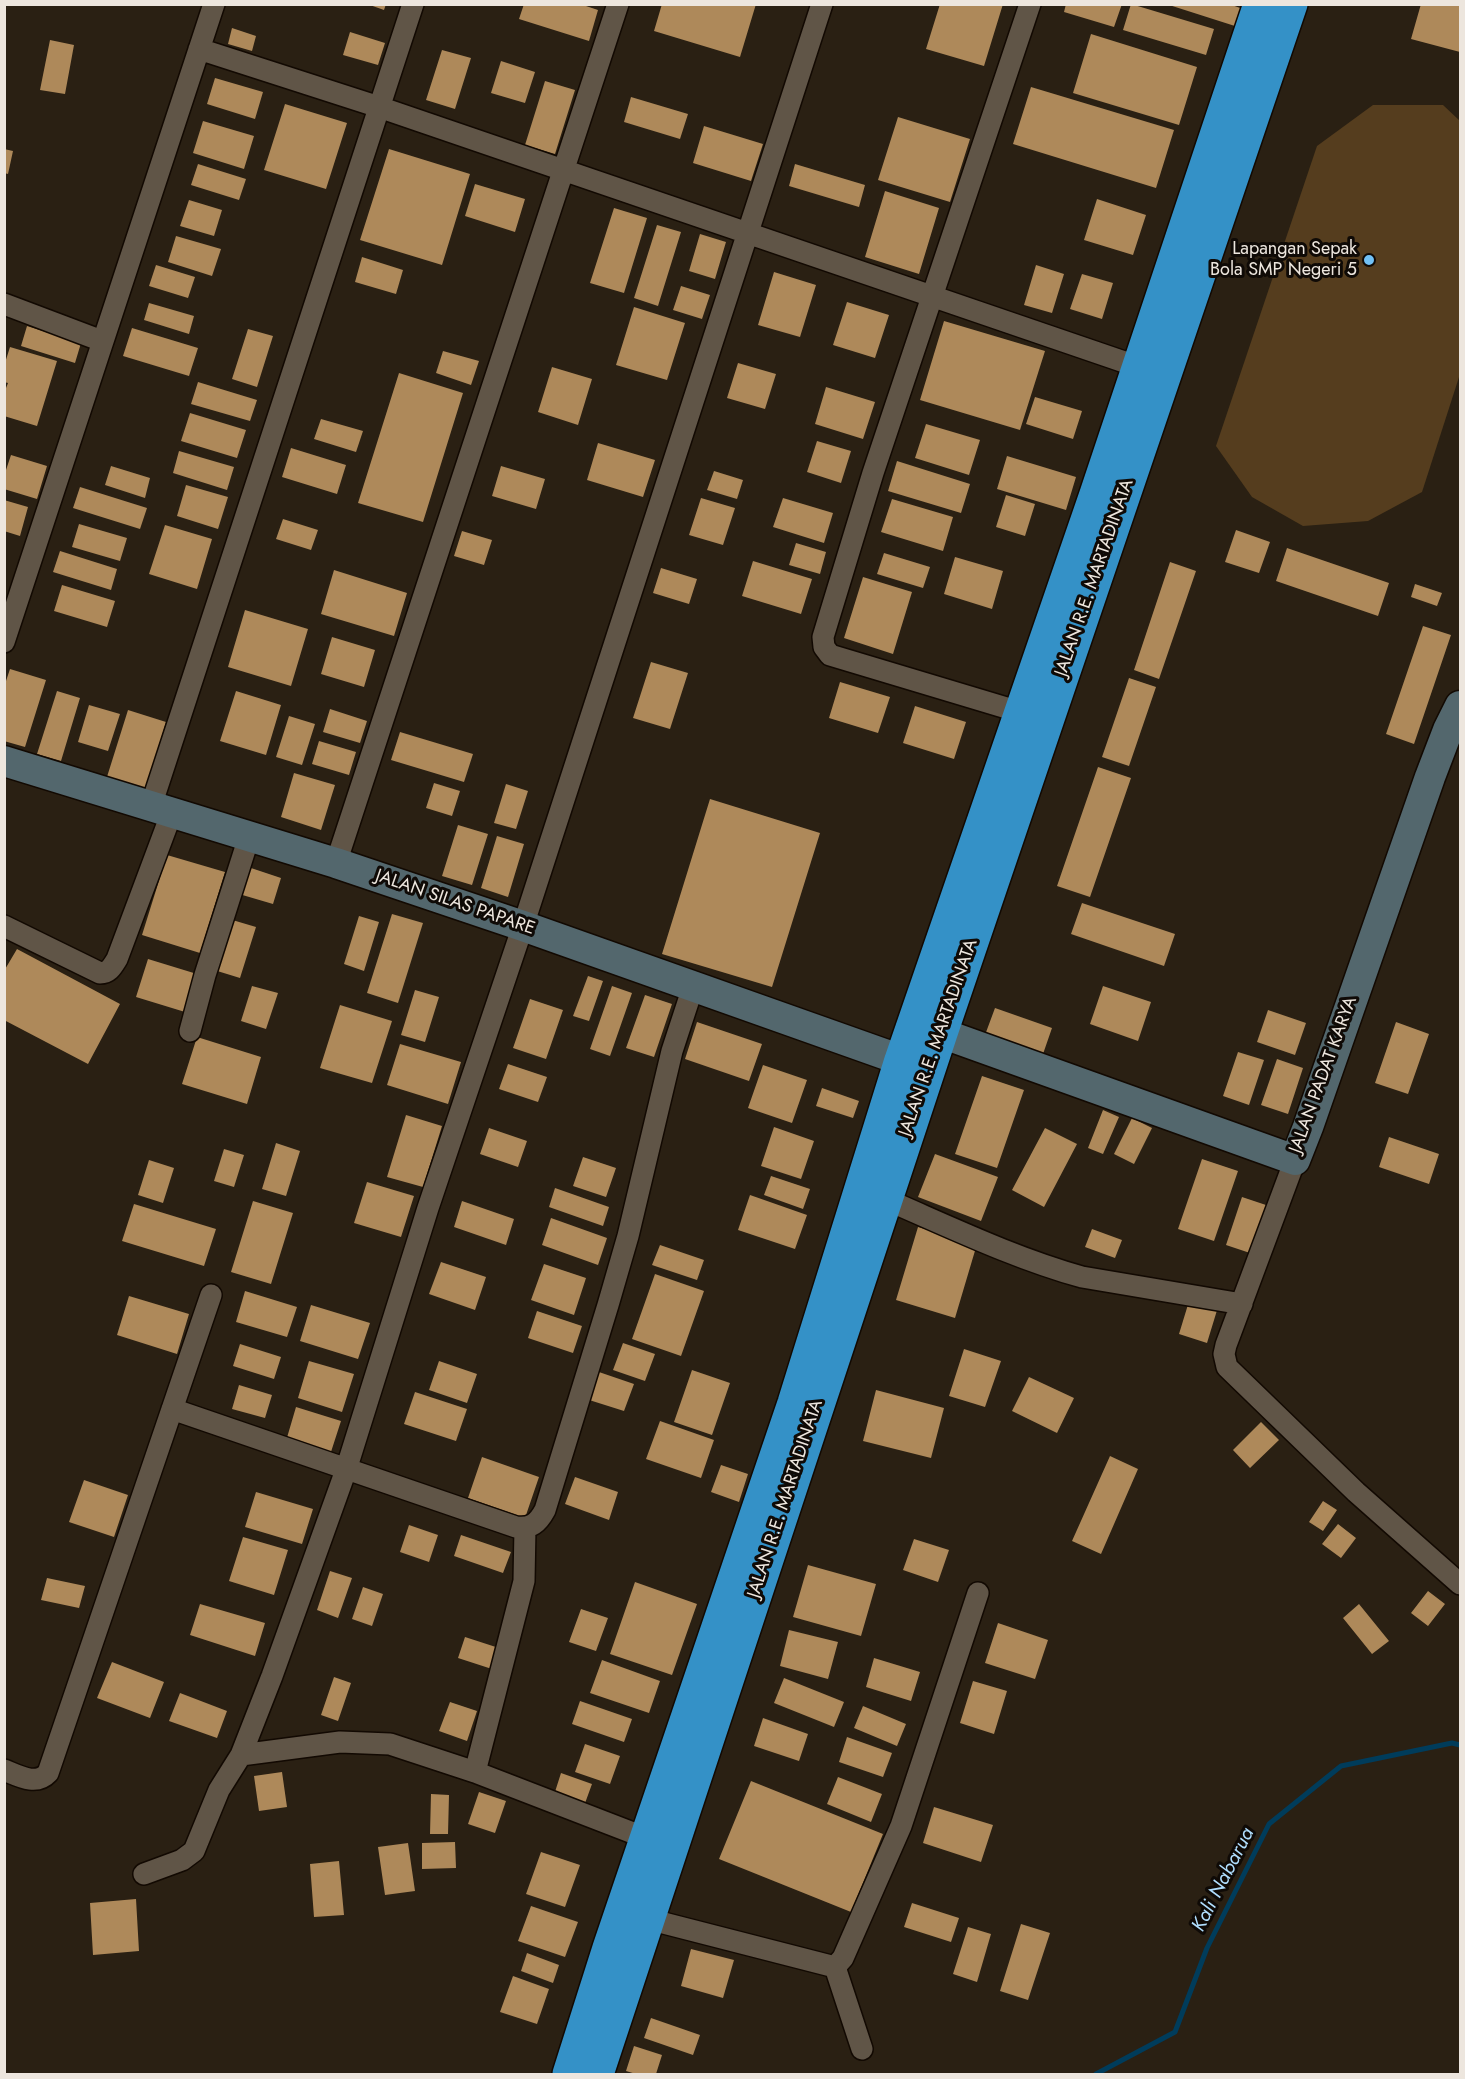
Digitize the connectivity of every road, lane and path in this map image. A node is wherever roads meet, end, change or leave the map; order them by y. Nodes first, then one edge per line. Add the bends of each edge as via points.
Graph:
1 (214, 4) edge
2 (413, 4) edge
3 (618, 4) edge
4 (822, 4) edge
5 (1030, 4) edge
6 (1291, 4) edge
7 (1263, 26) edge
8 (199, 49) junction
9 (379, 107) junction
10 (564, 170) junction
11 (747, 233) junction
12 (933, 295) junction
13 (4, 304) edge
14 (102, 341) junction
15 (1139, 367) junction
16 (4, 642) edge
17 (1461, 705) edge
18 (1020, 712) junction
19 (4, 761) edge
20 (162, 809) junction
21 (249, 837) junction
22 (336, 863) junction
23 (4, 926) edge
24 (523, 926) junction
25 (693, 987) junction
26 (190, 1031) dead end
27 (940, 1033) junction
28 (901, 1060) junction
29 (1295, 1160) junction
30 (885, 1199) junction
31 (211, 1295) dead end
32 (1242, 1304) junction
33 (172, 1409) junction
34 (346, 1470) junction
35 (525, 1528) junction
36 (1461, 1584) edge
37 (978, 1593) dead end
38 (726, 1642) junction
39 (241, 1755) junction
40 (4, 1770) edge
41 (475, 1772) junction
42 (646, 1838) junction
43 (144, 1874) dead end
44 (648, 1919) junction
45 (835, 1967) junction
46 (862, 2049) dead end
47 (568, 2074) edge
48 (597, 2074) edge

1 - 8 street
2 - 9 street
3 - 10 street
4 - 11 street
5 - 12 street
6 - 7 highway, JALAN R.E. MARTADINATA
7 - 15 highway, JALAN R.E. MARTADINATA
7 - 27 highway, JALAN R.E. MARTADINATA
8 - 9 street
8 - 14 street
9 - 10 street
9 - 20 street
10 - 11 street
10 - 22 street
11 - 12 street
11 - 24 street
12 - 15 street
12 - 18 street via 873,473 823,642 830,655
13 - 14 street
14 - 16 street
15 - 18 highway, JALAN R.E. MARTADINATA
17 - 29 street, JALAN PADAT KARYA via 1430,777
18 - 28 highway, JALAN R.E. MARTADINATA
19 - 20 street, JALAN SILAS PAPARE
20 - 21 street, JALAN SILAS PAPARE
20 - 23 street via 117,960 110,970 100,973
21 - 22 street, JALAN SILAS PAPARE
21 - 26 street
22 - 24 street, JALAN SILAS PAPARE
24 - 25 street, JALAN SILAS PAPARE
24 - 34 street via 428,1208
25 - 28 street, JALAN SILAS PAPARE
25 - 35 street via 672,1051 628,1236 549,1498 540,1519
27 - 29 street, JALAN PADAT KARYA
27 - 30 highway, JALAN R.E. MARTADINATA
28 - 38 highway, JALAN R.E. MARTADINATA via 794,1402
29 - 32 street
30 - 32 street via 1066,1273
30 - 38 highway, JALAN R.E. MARTADINATA
31 - 33 street
32 - 36 street via 1226,1345 1227,1367 1356,1492
33 - 34 street
33 - 40 street via 48,1773 36,1781
34 - 35 street
34 - 39 street
35 - 41 street via 524,1581
37 - 45 street via 901,1826 843,1958
38 - 42 highway, JALAN R.E. MARTADINATA
38 - 44 highway, JALAN R.E. MARTADINATA
39 - 41 street via 340,1742 379,1742
39 - 43 street via 219,1790 195,1851
41 - 42 street
42 - 47 highway, JALAN R.E. MARTADINATA
44 - 45 street
44 - 48 highway, JALAN R.E. MARTADINATA
45 - 46 street

